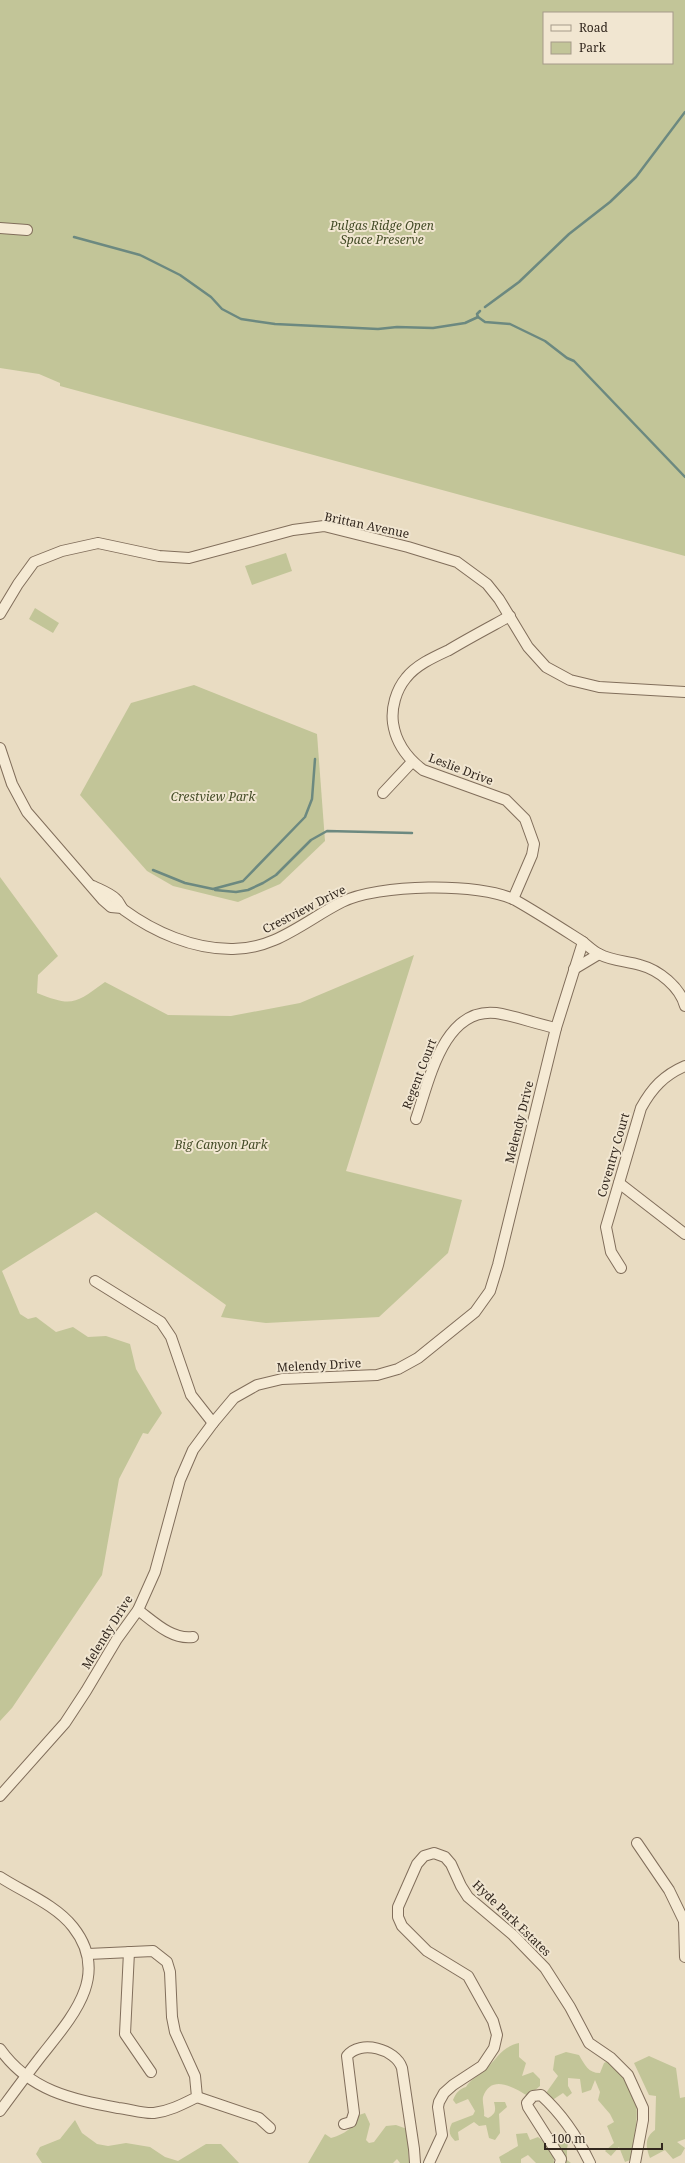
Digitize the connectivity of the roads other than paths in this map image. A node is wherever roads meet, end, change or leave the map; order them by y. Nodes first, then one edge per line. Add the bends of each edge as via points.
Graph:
1 (0, 228) edge
2 (27, 230) dead end
3 (0, 614) edge
4 (510, 616) junction
5 (685, 692) edge
6 (0, 748) edge
7 (412, 762) junction
8 (383, 793) dead end
9 (513, 900) junction
10 (583, 942) junction
11 (599, 954) junction
12 (574, 969) junction
13 (685, 1006) edge
14 (556, 1028) junction
15 (685, 1066) edge
16 (416, 1119) dead end
17 (619, 1182) junction
18 (685, 1234) edge
19 (621, 1268) dead end
20 (94, 1281) dead end
21 (213, 1422) junction
22 (138, 1610) junction
23 (193, 1637) dead end
24 (0, 1796) edge
25 (637, 1843) dead end
26 (0, 1877) edge
27 (129, 1952) junction
28 (88, 1954) junction
29 (685, 1957) edge
30 (0, 2049) edge
31 (151, 2072) dead end
32 (26, 2075) junction
33 (197, 2097) junction
34 (0, 2111) edge
35 (344, 2124) dead end
36 (270, 2128) dead end
37 (415, 2163) edge
38 (429, 2163) edge
39 (560, 2163) edge
40 (590, 2163) edge
41 (635, 2163) edge

1 - 2 street
3 - 4 street, Brittan Avenue via 34,562 62,551 98,544 160,556 189,558 293,530 324,526 457,562 487,584
4 - 5 street, Brittan Avenue via 528,647 546,667 570,680 599,687
4 - 7 street, Leslie Drive via 423,664 406,677 396,693 392,716 394,734
6 - 9 street, Crestview Drive via 12,784 28,812 103,900 111,907 122,908 146,925 194,945 231,949 252,948 302,927 344,901 366,894 435,888 474,889
7 - 8 street
7 - 9 street, Leslie Drive via 423,770 506,800 526,819 534,844
9 - 10 street, Crestview Drive
10 - 11 street, Crestview Drive
10 - 12 street, Melendy Drive
11 - 12 street
11 - 13 street, Crestview Drive via 653,970 674,987
12 - 14 street, Melendy Drive
14 - 16 street, Regent Court via 495,1013 466,1019 451,1032 442,1048
14 - 21 street, Melendy Drive via 498,1265 490,1291 475,1312 418,1358 398,1369 377,1375 282,1379 257,1385 234,1398
15 - 17 street, Coventry Court via 662,1079 650,1091 641,1108
17 - 18 street
17 - 19 street, Coventry Court via 606,1227 611,1252
20 - 21 street via 161,1322 171,1337 191,1395
21 - 22 street, Melendy Drive via 193,1450 180,1480 155,1572
22 - 23 street via 170,1633 185,1638
22 - 24 street, Melendy Drive via 65,1723
25 - 29 street via 669,1890 684,1921
26 - 28 street via 54,1910 72,1926
27 - 28 street
27 - 31 street via 125,2034
27 - 33 street via 153,1951 167,1962 175,2032 195,2076
28 - 32 street via 87,1984 82,2000 75,2013
30 - 32 street via 8,2061
32 - 33 street via 47,2090 75,2100 153,2113 172,2110
32 - 34 street
33 - 36 street via 259,2118
35 - 37 street via 351,2122 354,2113 347,2056 355,2048 372,2048 397,2057 402,2068
38 - 41 street, Hyde Park Estates via 442,2135 439,2102 454,2084 482,2066 494,2048 497,2035 493,2020 468,1976 427,1951 402,1926 398,1917 398,1907 417,1864 424,1856 434,1853 441,1855 451,1864 460,1886 468,1897 513,1935 545,1968 589,2043 611,2058 628,2075 643,2108
39 - 40 street via 561,2159 528,2107 527,2103 533,2096 541,2095 547,2100 575,2133

